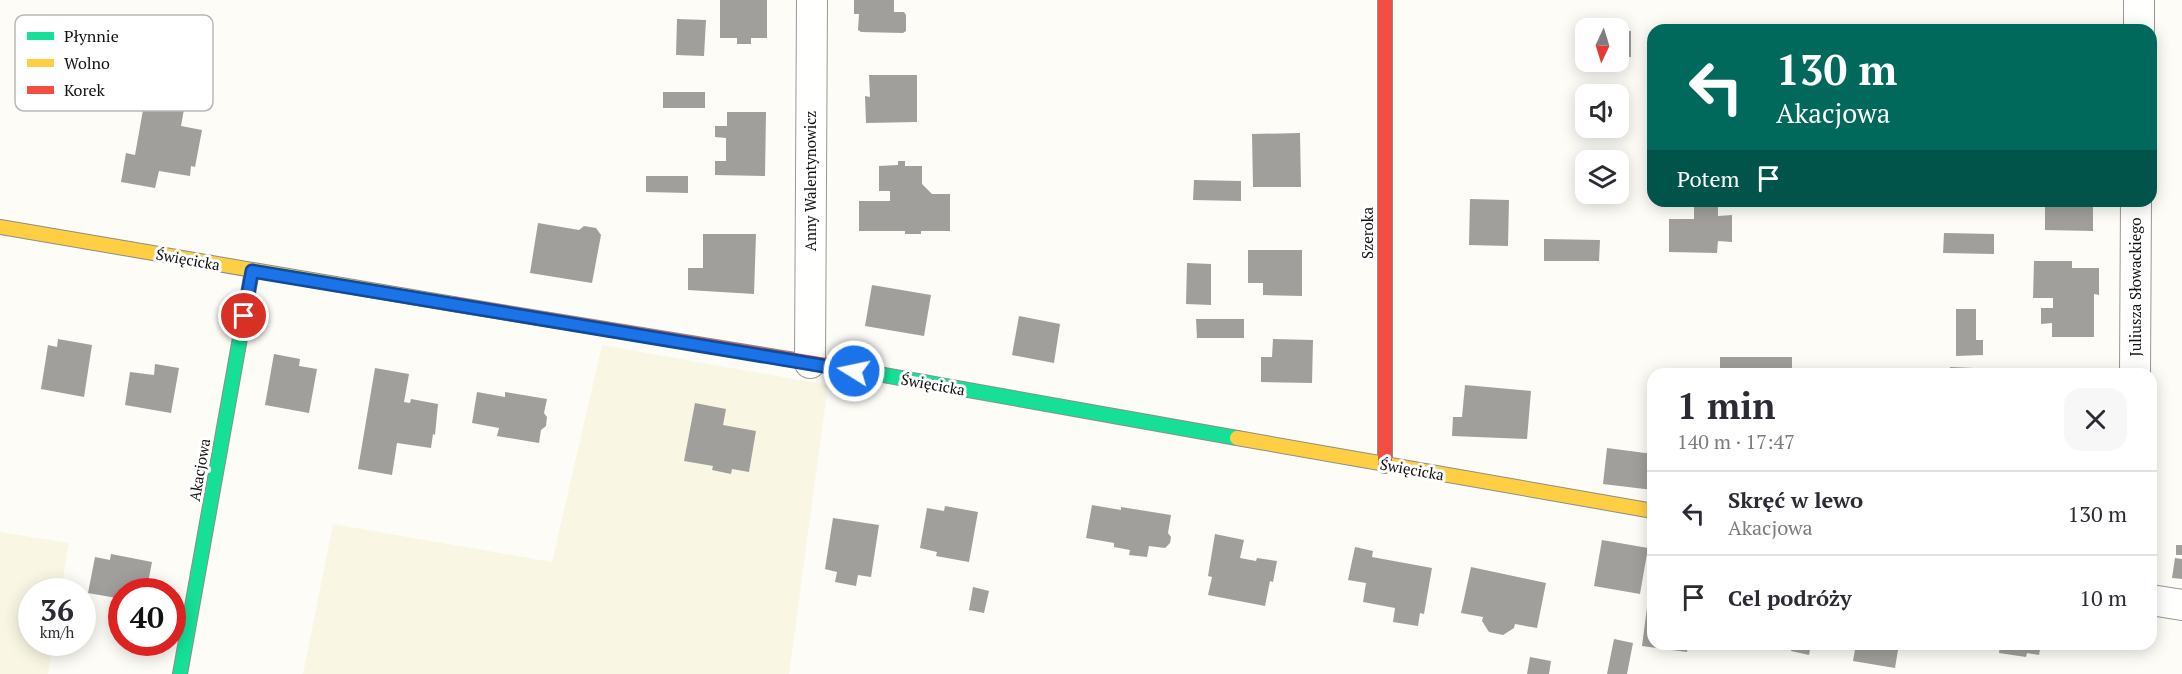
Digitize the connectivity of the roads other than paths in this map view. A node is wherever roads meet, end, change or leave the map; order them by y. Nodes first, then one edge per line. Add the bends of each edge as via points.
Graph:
1 (812, 0) edge
2 (1384, 0) edge
3 (2139, 0) edge
4 (2139, 24) edge
5 (2136, 207) edge
6 (0, 227) edge
7 (252, 271) junction
8 (810, 363) junction
9 (2136, 368) edge
10 (1385, 466) junction
11 (1647, 510) edge
12 (2157, 601) edge
13 (2182, 605) edge
14 (180, 674) edge

1 - 8 street, Anny Walentynowicz
2 - 10 street, Szeroka
3 - 4 street
5 - 9 street, Juliusza Słowackiego
6 - 7 street, Święcicka
7 - 8 street, Święcicka
7 - 14 street, Akacjowa
8 - 10 street, Święcicka
10 - 11 street, Święcicka
12 - 13 street

